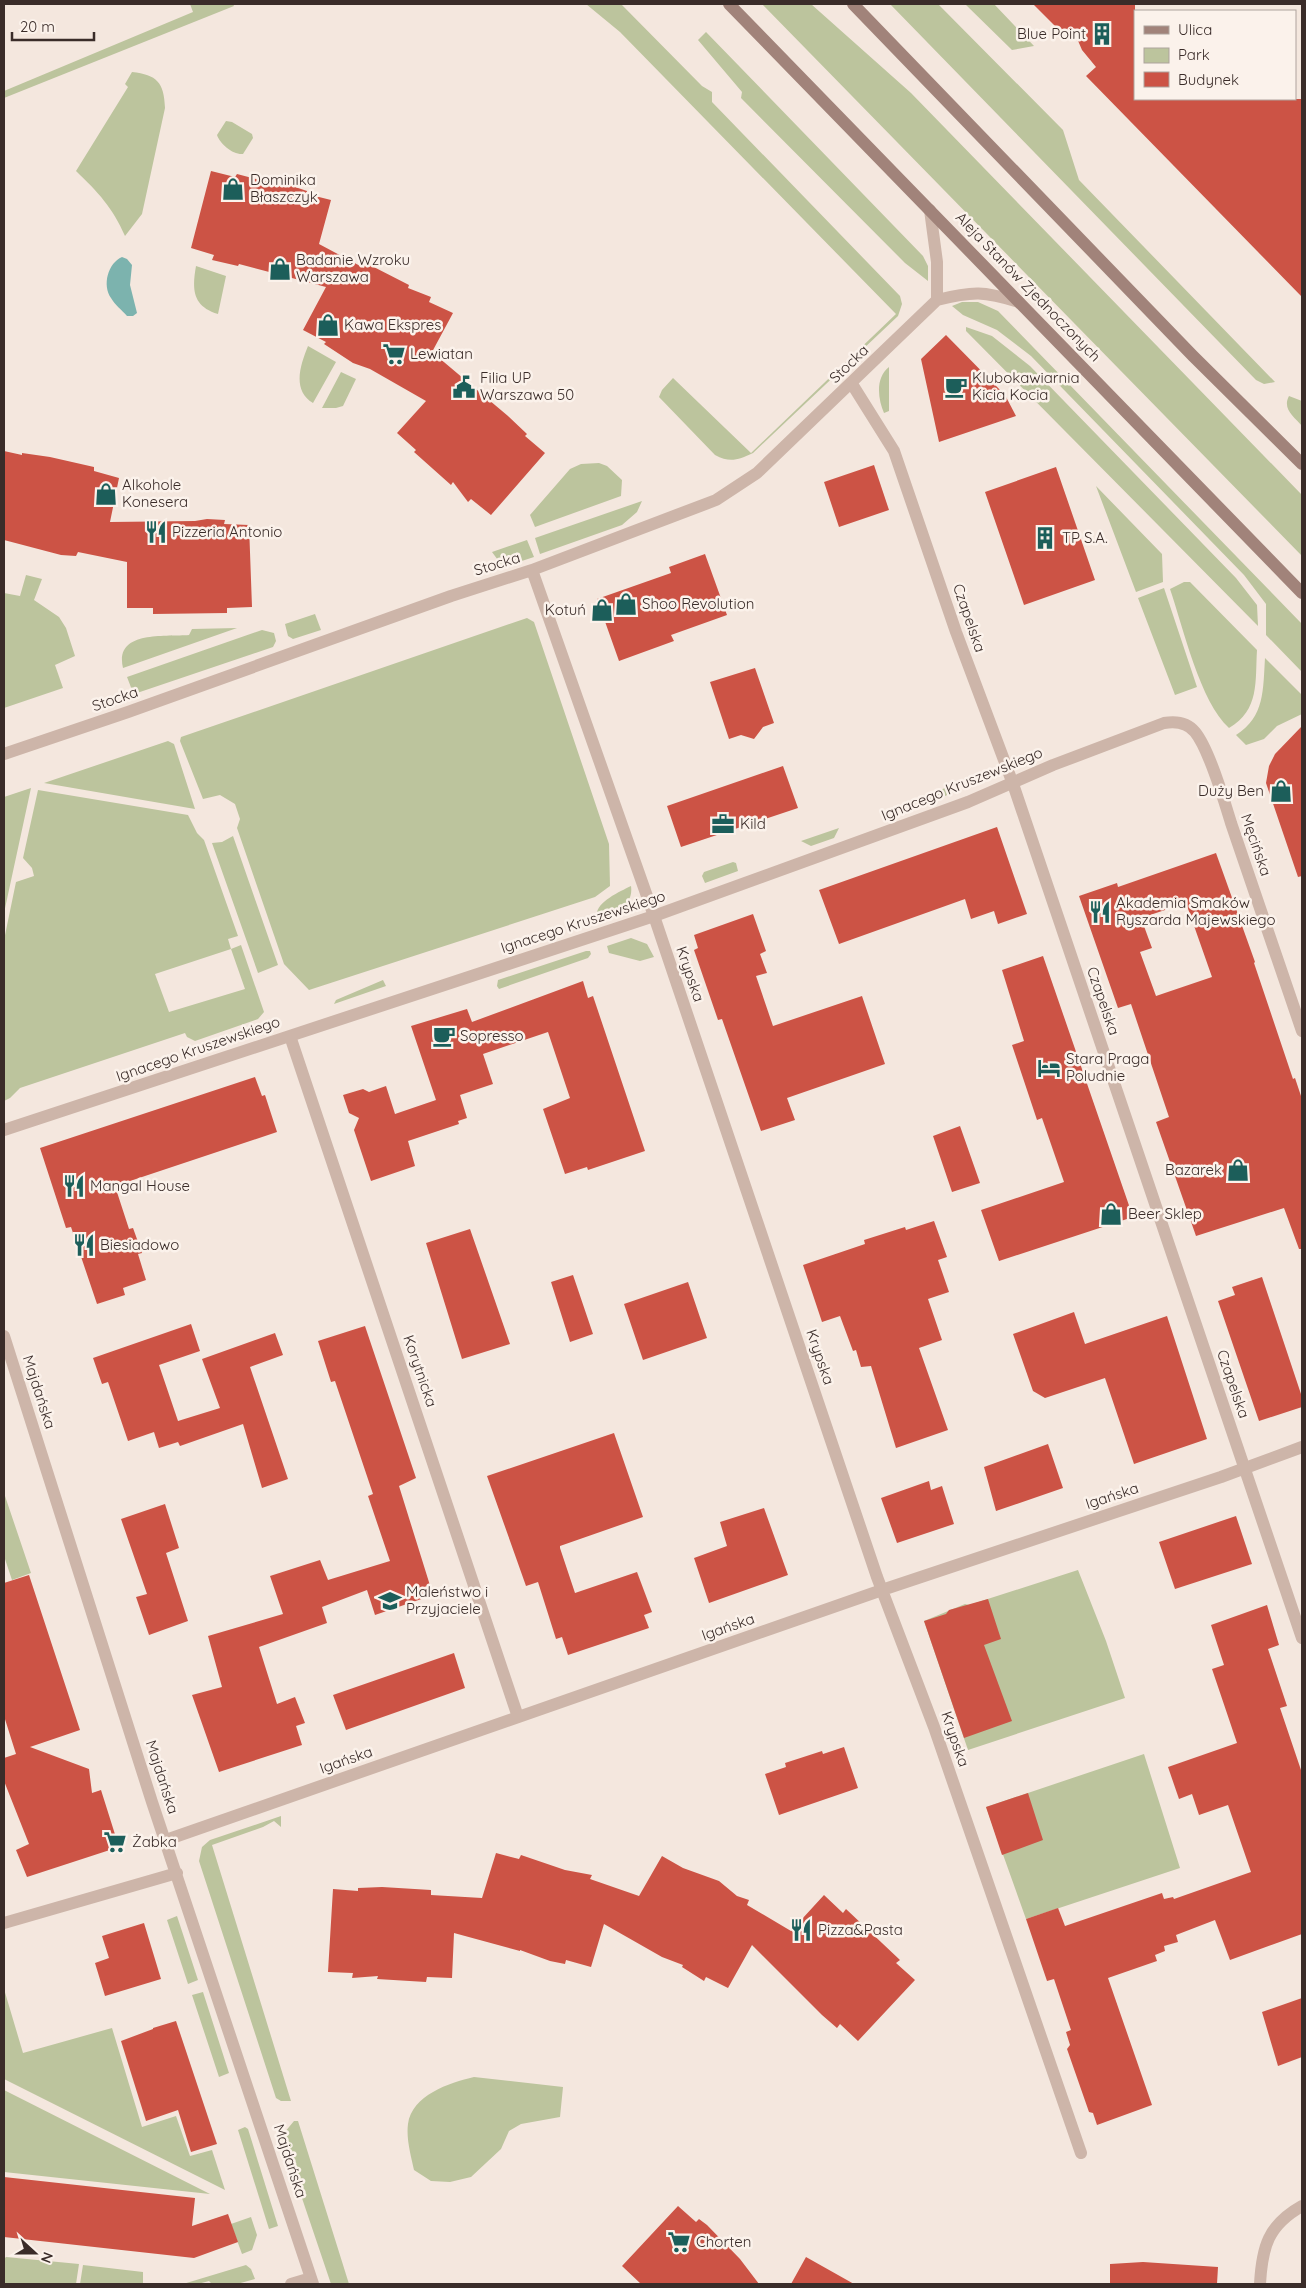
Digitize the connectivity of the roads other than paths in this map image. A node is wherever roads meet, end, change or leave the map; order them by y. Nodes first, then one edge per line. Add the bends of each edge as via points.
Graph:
1 (728, 4) edge
2 (853, 4) edge
3 (930, 210) junction
4 (937, 300) junction
5 (1020, 302) junction
6 (852, 384) junction
7 (1302, 464) edge
8 (532, 570) junction
9 (1302, 593) edge
10 (1164, 723) joint
11 (4, 754) edge
12 (1013, 784) junction
13 (654, 916) junction
14 (1302, 1031) edge
15 (290, 1036) junction
16 (4, 1130) edge
17 (4, 1336) edge
18 (1302, 1448) edge
19 (1244, 1468) junction
20 (882, 1590) junction
21 (1302, 1638) edge
22 (518, 1717) junction
23 (166, 1840) junction
24 (177, 1873) junction
25 (4, 1923) edge
26 (1082, 2153) dead end
27 (1302, 2206) edge
28 (312, 2281) edge
29 (291, 2284) edge
30 (1260, 2284) edge

1 - 3 main road, Aleja Stanów Zjednoczonych
2 - 7 main road via 1193,356
3 - 4 street via 937,262
3 - 5 main road, Aleja Stanów Zjednoczonych
4 - 5 street via 971,292 990,293
4 - 6 street, Stocka
5 - 9 main road, Aleja Stanów Zjednoczonych
6 - 8 street, Stocka via 758,473 716,500
6 - 12 street, Czapelska via 894,451
8 - 11 street, Stocka
8 - 13 street, Krypska
10 - 12 street, Ignacego Kruszewskiego via 1053,764
10 - 14 street, Męcińska via 1189,726 1203,745
12 - 13 street, Ignacego Kruszewskiego
12 - 19 street, Czapelska
13 - 15 street, Ignacego Kruszewskiego
13 - 20 street, Krypska
15 - 16 street, Ignacego Kruszewskiego
15 - 22 street, Korytnicka
17 - 23 street, Majdańska
18 - 19 street, Igańska
19 - 20 street, Igańska
19 - 21 street, Czapelska
20 - 22 street, Igańska
20 - 26 street, Krypska via 934,1727
22 - 23 street, Igańska
23 - 24 street, Majdańska
24 - 25 street
24 - 28 street, Majdańska
27 - 30 street via 1276,2225 1268,2238 1261,2261
28 - 29 street

